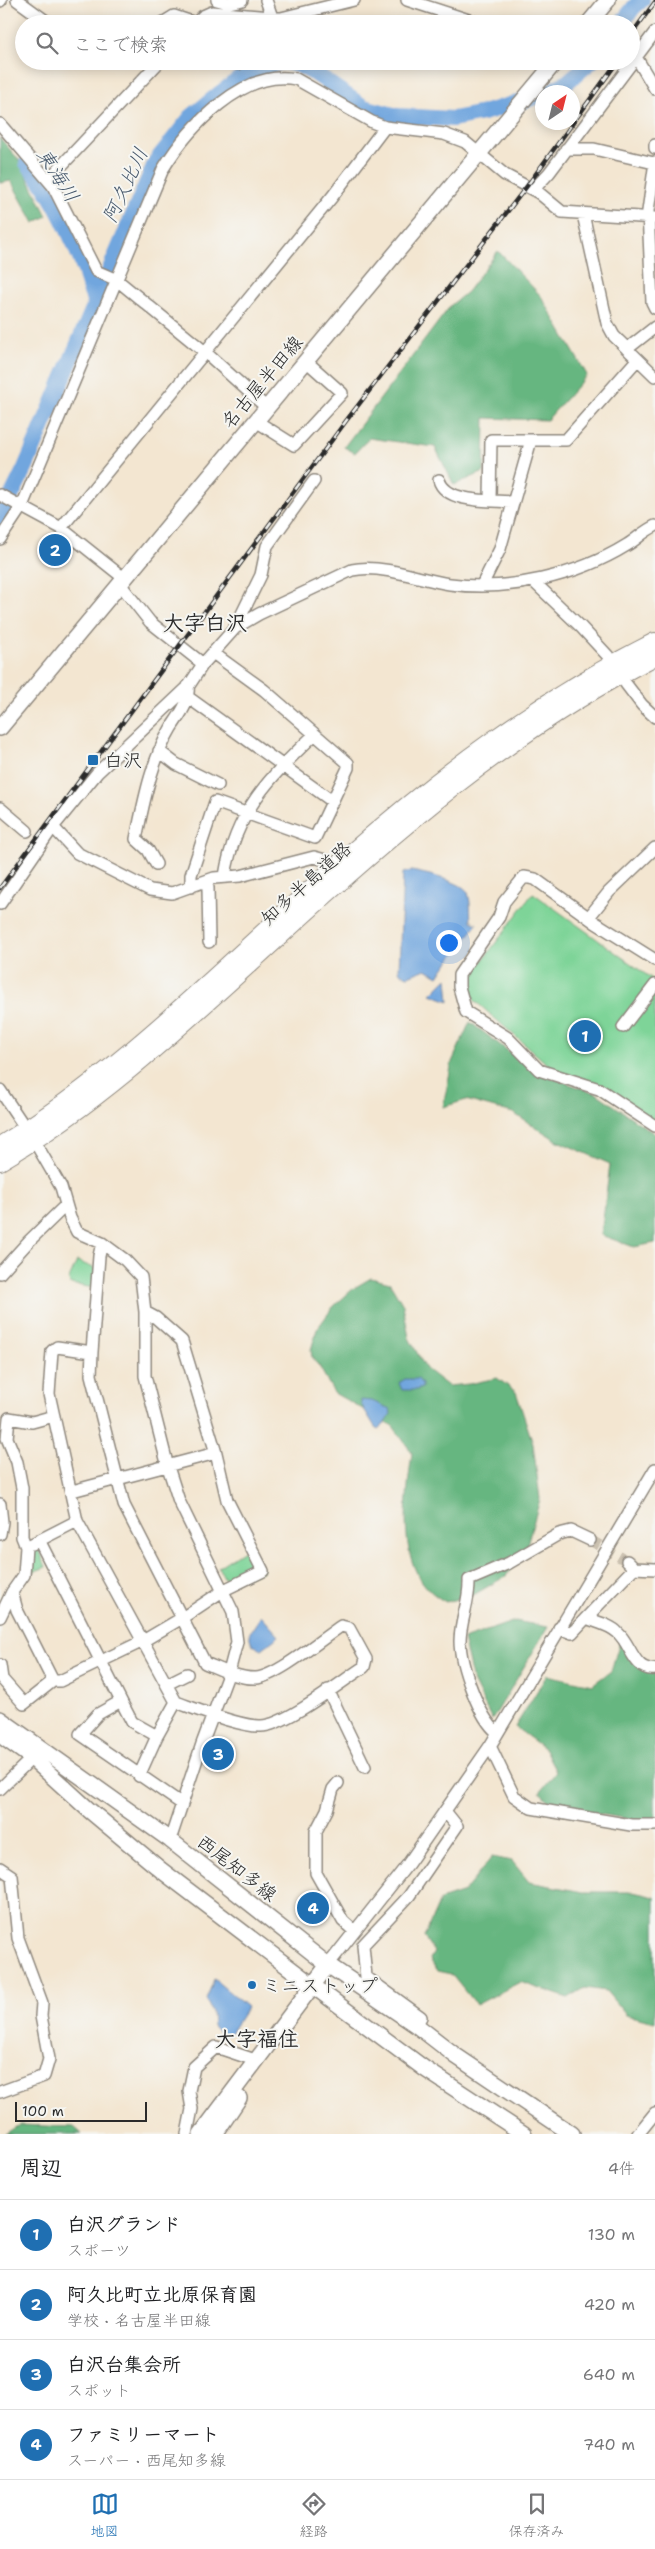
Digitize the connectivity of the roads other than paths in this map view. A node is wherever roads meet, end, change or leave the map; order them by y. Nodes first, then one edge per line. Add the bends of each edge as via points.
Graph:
1 (17, 0) edge
2 (217, 0) edge
3 (242, 0) edge
4 (266, 0) edge
5 (354, 0) edge
6 (407, 0) edge
7 (608, 0) edge
8 (38, 15) edge
9 (205, 15) edge
10 (245, 15) edge
11 (271, 15) edge
12 (300, 15) edge
13 (453, 15) edge
14 (596, 15) edge
15 (655, 32) edge
16 (640, 52) edge
17 (640, 64) edge
18 (152, 70) edge
19 (549, 70) edge
20 (626, 70) edge
21 (655, 89) edge
22 (0, 124) edge
23 (385, 127) junction
24 (566, 150) junction
25 (480, 154) junction
26 (654, 162) edge
27 (48, 180) junction
28 (533, 190) junction
29 (583, 214) junction
30 (652, 218) edge
31 (117, 280) junction
32 (655, 308) edge
33 (655, 327) edge
34 (627, 349) junction
35 (205, 352) junction
36 (637, 360) junction
37 (306, 361) junction
38 (655, 376) edge
39 (267, 408) junction
40 (256, 421) junction
41 (530, 440) junction
42 (439, 480) dead end
43 (314, 481) dead end
44 (0, 495) edge
45 (490, 500) junction
46 (514, 502) junction
47 (22, 506) junction
48 (655, 526) edge
49 (62, 528) junction
50 (0, 540) edge
51 (122, 582) junction
52 (534, 582) junction
53 (482, 585) junction
54 (235, 628) junction
55 (655, 642) edge
56 (213, 653) junction
57 (608, 656) dead end
58 (655, 656) edge
59 (203, 664) junction
60 (626, 684) dead end
61 (189, 692) junction
62 (655, 717) edge
63 (0, 728) edge
64 (314, 735) junction
65 (159, 751) junction
66 (282, 766) junction
67 (218, 785) dead end
68 (332, 801) junction
69 (0, 808) edge
70 (245, 812) junction
71 (53, 827) junction
72 (27, 831) dead end
73 (655, 848) edge
74 (156, 864) dead end
75 (330, 864) dead end
76 (225, 876) junction
77 (206, 881) junction
78 (192, 887) junction
79 (0, 904) edge
80 (589, 917) junction
81 (209, 942) dead end
82 (655, 960) edge
83 (655, 985) edge
84 (623, 1027) dead end
85 (0, 1090) edge
86 (22, 1122) dead end
87 (655, 1126) edge
88 (0, 1146) edge
89 (39, 1149) dead end
90 (0, 1161) edge
91 (66, 1205) junction
92 (102, 1243) junction
93 (0, 1274) edge
94 (145, 1312) junction
95 (92, 1352) junction
96 (54, 1416) junction
97 (216, 1453) junction
98 (168, 1467) junction
99 (655, 1469) edge
100 (117, 1480) junction
101 (72, 1491) junction
102 (0, 1504) edge
103 (77, 1521) junction
104 (0, 1534) edge
105 (39, 1540) junction
106 (590, 1540) tunnel mouth
107 (26, 1547) junction
108 (655, 1569) edge
109 (224, 1590) junction
110 (12, 1592) junction
111 (0, 1617) edge
112 (182, 1618) junction
113 (586, 1618) junction
114 (559, 1628) junction
115 (144, 1640) junction
116 (100, 1661) junction
117 (0, 1665) edge
118 (655, 1669) edge
119 (229, 1672) junction
120 (187, 1674) dead end
121 (52, 1681) junction
122 (167, 1684) junction
123 (328, 1690) junction
124 (121, 1702) junction
125 (176, 1702) junction
126 (214, 1715) junction
127 (0, 1719) edge
128 (498, 1732) junction
129 (0, 1735) edge
130 (157, 1736) junction
131 (490, 1746) junction
132 (32, 1758) junction
133 (365, 1767) dead end
134 (140, 1776) junction
135 (338, 1783) dead end
136 (0, 1789) edge
137 (182, 1804) junction
138 (445, 1811) junction
139 (655, 1825) edge
140 (170, 1840) junction
141 (0, 1868) edge
142 (354, 1932) junction
143 (328, 1965) junction
144 (315, 1987) junction
145 (416, 2025) junction
146 (255, 2060) junction
147 (0, 2092) edge
148 (655, 2113) edge
149 (187, 2134) edge
150 (201, 2134) edge
151 (215, 2134) edge
152 (524, 2134) edge
153 (572, 2134) edge
154 (638, 2134) edge

1 - 8 street
2 - 3 street via 228,3
4 - 11 street
5 - 12 street
6 - 13 street
7 - 14 main road
9 - 10 street via 218,12
15 - 16 street
17 - 21 street
18 - 27 street
19 - 25 main road, 名古屋半田線
20 - 24 street
22 - 27 street
23 - 25 street via 444,134 465,142
23 - 31 street via 348,110 296,79 272,76 248,86 203,119 173,154 155,187
23 - 35 street
24 - 26 street via 594,148
24 - 28 street
25 - 28 street
25 - 37 main road, 名古屋半田線
26 - 30 street
27 - 31 street via 96,271
28 - 29 street via 562,212
29 - 30 street
29 - 34 street via 607,323
30 - 32 street via 652,302
31 - 35 street
31 - 47 street
33 - 34 street
34 - 36 street
35 - 39 street
35 - 49 street
36 - 38 street
36 - 41 street via 566,440
37 - 39 main road, 名古屋半田線
37 - 40 street via 342,393 294,445
39 - 40 main road, 名古屋半田線
40 - 51 main road, 名古屋半田線
41 - 45 street via 490,440
41 - 46 street
42 - 45 street via 441,487 452,497
43 - 54 street via 267,546 261,575
44 - 47 street
45 - 46 street
46 - 53 street via 500,549
47 - 49 street
47 - 50 street
48 - 52 street via 627,545 581,568
49 - 51 street
51 - 59 street via 150,622
51 - 63 main road, 名古屋半田線
52 - 53 street
52 - 57 street
53 - 54 street via 451,584 366,568 352,570
54 - 56 street
55 - 88 highway, 知多半島道路 via 539,708 468,757 347,857 137,1048 60,1107
56 - 59 street
56 - 64 street via 264,690
58 - 90 highway, 知多半島道路 via 546,718 476,767 356,867 146,1058
59 - 61 street
60 - 62 street
61 - 65 street
61 - 66 street
61 - 71 street via 115,755
64 - 66 street
64 - 68 street via 348,763
65 - 67 street via 176,764
65 - 74 street via 145,793 136,839
66 - 68 street
66 - 70 street
68 - 70 street via 315,838
69 - 72 street
70 - 76 street
70 - 78 street via 215,802 191,875
71 - 78 street via 77,853 150,890 172,893
71 - 79 street
73 - 80 street via 609,892
75 - 76 street via 314,857 240,876
76 - 77 street
77 - 78 street
77 - 81 street
80 - 82 street
80 - 87 street via 535,878 524,877 504,902 499,917 459,974 461,999 466,1012 508,1038 539,1070 599,1089
83 - 84 street
85 - 86 street
89 - 91 street via 61,1187
91 - 92 street via 77,1232
91 - 93 street via 29,1240
92 - 94 street via 141,1277
92 - 95 street
94 - 97 street via 182,1341
94 - 98 street via 145,1376
95 - 96 street via 57,1347 52,1351 49,1394
95 - 100 street via 91,1375
96 - 101 street
96 - 107 street via 32,1422 9,1418 6,1438 17,1462 22,1537
97 - 98 street
97 - 109 street via 228,1500 262,1571
98 - 100 street
98 - 109 street via 179,1502
99 - 114 street
100 - 101 street
100 - 112 street via 124,1505
101 - 103 street
102 - 104 street
103 - 105 street
103 - 115 street
105 - 107 street
105 - 116 street
106 - 128 street via 571,1531 558,1534 509,1563 469,1580 460,1640 462,1657 484,1714
107 - 110 street via 24,1575
108 - 113 street via 631,1564
109 - 112 street
109 - 119 street via 233,1612 237,1642
110 - 111 street
110 - 121 street
112 - 115 street
112 - 119 street via 205,1663
113 - 114 street via 572,1634
113 - 118 street via 618,1632 637,1662 648,1669
114 - 128 street
115 - 116 street
115 - 122 street
116 - 121 street
116 - 124 street
117 - 121 street via 2,1679 24,1704
119 - 123 street via 254,1678 268,1676 340,1626 349,1628 366,1659 364,1667
119 - 126 street
120 - 122 street
122 - 125 street
123 - 126 street via 271,1725 260,1726
123 - 133 street
124 - 130 street via 132,1722
124 - 134 street via 98,1714 80,1734
125 - 126 street
125 - 130 street
126 - 137 street
127 - 140 main road, 西尾知多線
128 - 131 street
129 - 132 main road
130 - 134 street
131 - 138 street
131 - 139 street via 514,1796 531,1808 631,1825
132 - 136 street
132 - 144 main road via 162,1870
134 - 137 street
135 - 142 street via 318,1827 315,1866 343,1921
137 - 140 street
138 - 142 street
138 - 145 street via 457,1826 408,1896 364,1945 366,1977 421,2017
140 - 143 main road, 西尾知多線
141 - 147 street via 12,1876 18,1938 42,2003 41,2016 49,2059 44,2076
142 - 143 street
143 - 144 main road
143 - 145 main road, 西尾知多線
144 - 146 main road
144 - 151 main road
144 - 152 main road via 425,2069
145 - 153 main road, 西尾知多線 via 456,2056
146 - 149 street via 216,2047 194,2068 189,2091 192,2109
146 - 150 main road
148 - 154 street

